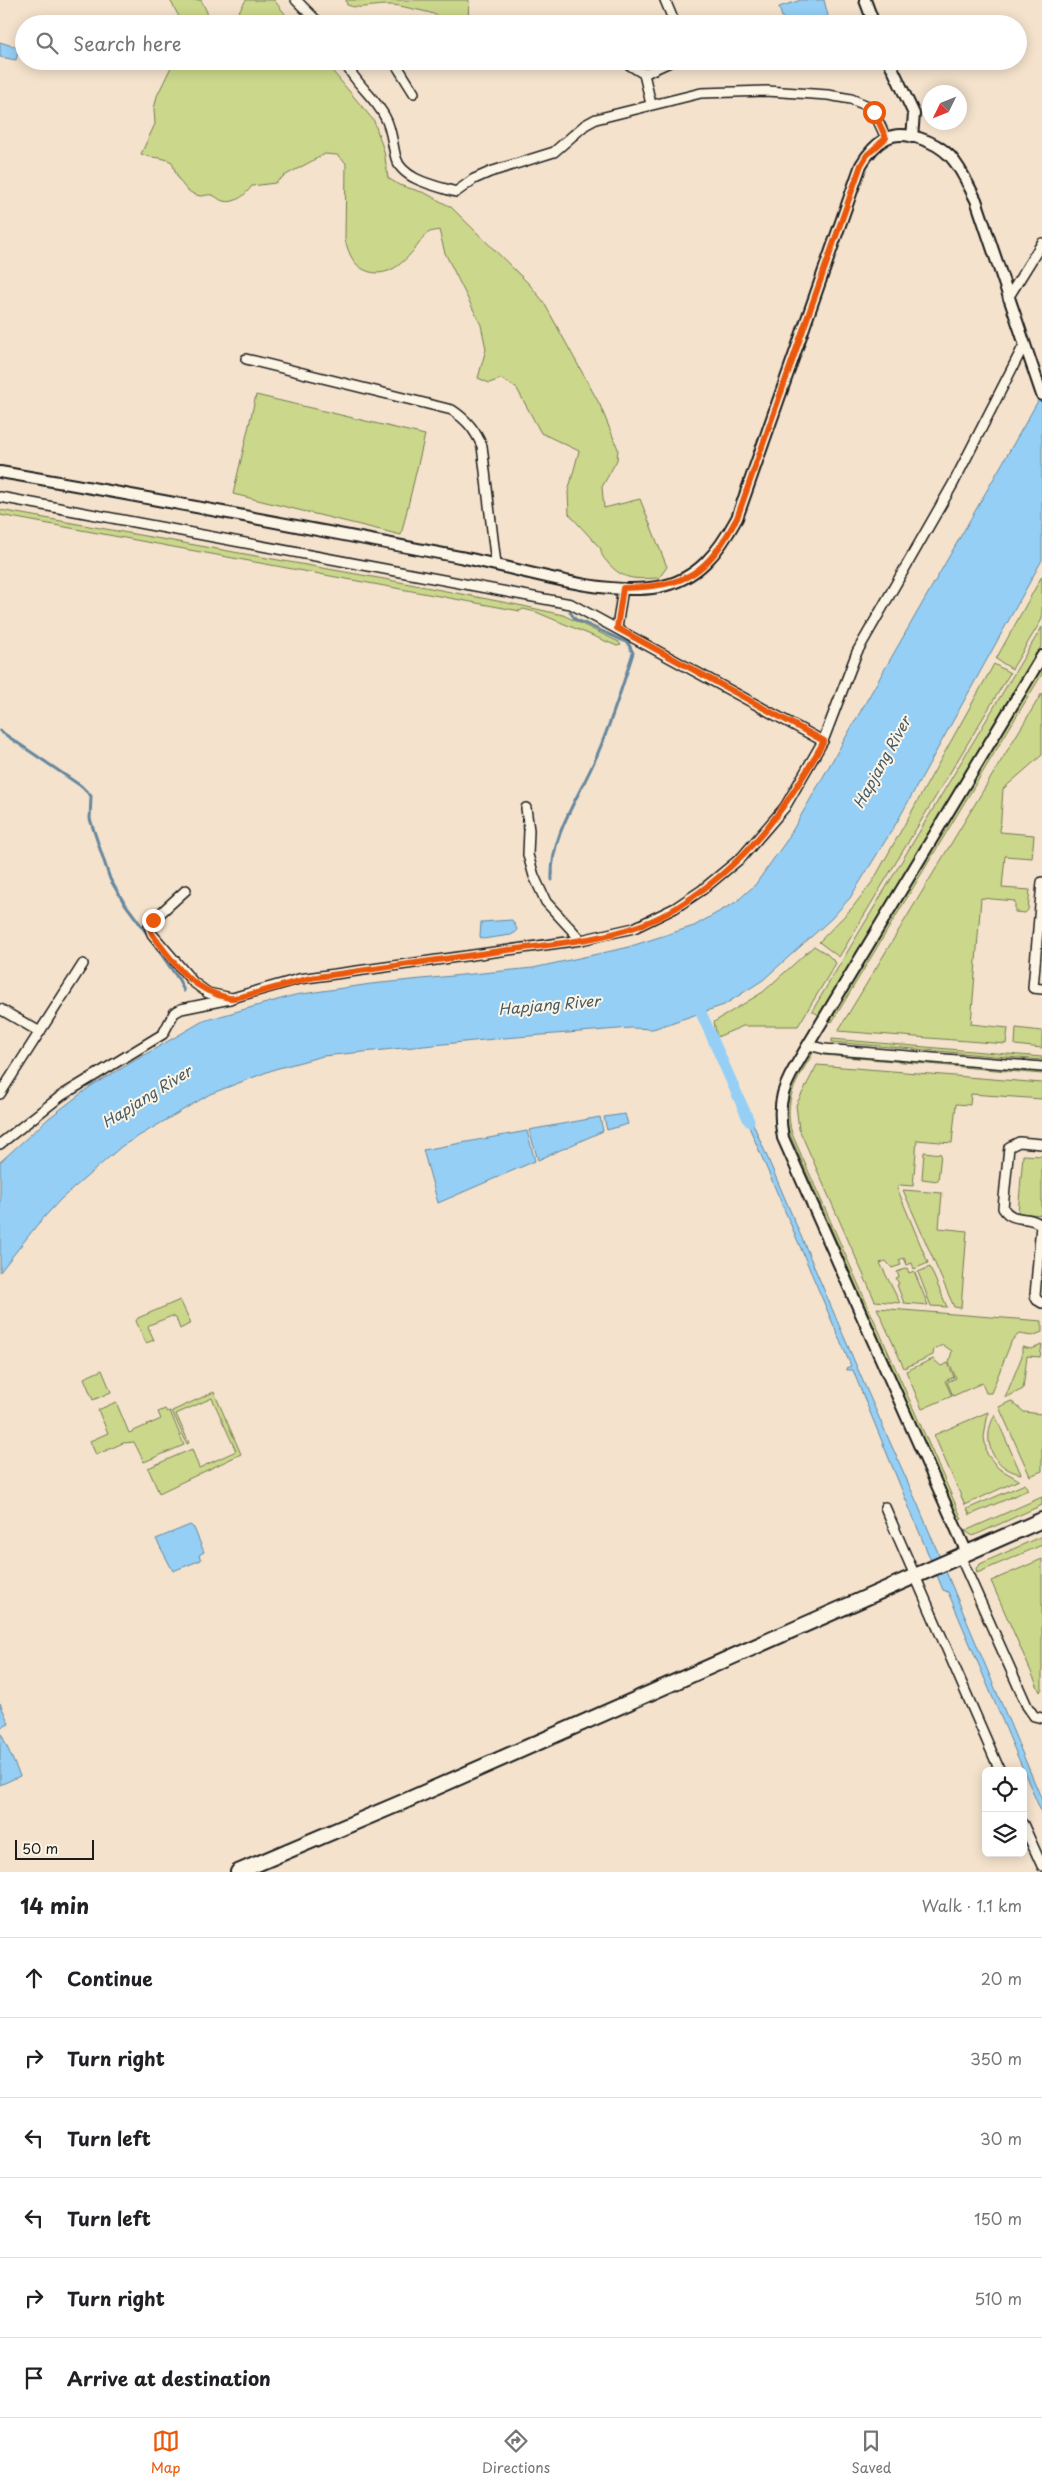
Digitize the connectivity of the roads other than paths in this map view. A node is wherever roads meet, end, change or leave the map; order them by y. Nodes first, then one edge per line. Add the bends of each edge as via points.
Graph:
1 (296, 0) edge
2 (665, 0) edge
3 (865, 0) edge
4 (311, 15) edge
5 (671, 15) edge
6 (871, 15) edge
7 (350, 70) edge
8 (400, 70) edge
9 (638, 70) edge
10 (653, 70) edge
11 (893, 70) edge
12 (644, 74) junction
13 (414, 93) dead end
14 (651, 104) junction
15 (912, 137) junction
16 (886, 138) junction
17 (1042, 243) edge
18 (1008, 298) junction
19 (1024, 345) junction
20 (246, 359) dead end
21 (1041, 391) edge
22 (0, 472) edge
23 (0, 497) edge
24 (496, 564) junction
25 (623, 588) junction
26 (617, 628) junction
27 (1042, 656) edge
28 (824, 741) junction
29 (526, 808) dead end
30 (1042, 882) edge
31 (186, 890) dead end
32 (581, 940) junction
33 (83, 964) dead end
34 (1042, 988) edge
35 (232, 998) junction
36 (0, 1009) edge
37 (40, 1032) junction
38 (808, 1045) junction
39 (1042, 1067) edge
40 (2, 1087) edge
41 (0, 1144) edge
42 (1042, 1144) edge
43 (1040, 1257) edge
44 (1042, 1303) edge
45 (884, 1507) dead end
46 (1042, 1520) edge
47 (963, 1554) junction
48 (915, 1578) junction
49 (1042, 1718) edge
50 (998, 1767) edge
51 (1027, 1833) edge
52 (1042, 1866) edge
53 (238, 1872) edge

1 - 4 street
2 - 5 street
3 - 6 street
7 - 14 street via 385,116 399,166 420,180 456,192 490,172 554,152 596,119
8 - 13 street
9 - 12 street
10 - 12 street
11 - 15 street via 914,114
12 - 14 street
14 - 16 street via 701,93 767,92 851,99 874,112
15 - 16 street
15 - 18 street via 939,148 962,173 976,200
16 - 25 street via 861,165 737,518 722,544 703,567 679,581 658,587
17 - 18 street
18 - 19 street
19 - 21 street
19 - 28 street via 953,484 858,652
20 - 24 street via 452,410 462,417 475,429 482,446
22 - 24 street
23 - 26 street via 571,604
24 - 25 street via 583,584
25 - 26 street
26 - 28 street
27 - 38 street
28 - 32 street via 785,806 729,869 675,908 652,920 634,928
29 - 32 street via 528,855 534,876 546,902
30 - 34 street via 1032,988
31 - 35 street via 153,920 149,926 152,934 193,982 208,993
32 - 35 street via 299,979
33 - 37 street
35 - 41 street via 174,1013 163,1034 61,1096
36 - 37 street
37 - 40 street
38 - 39 street
38 - 47 street via 779,1102 782,1138
42 - 43 street via 1018,1142 1009,1147 1004,1208 1013,1218 1036,1221 1041,1225
43 - 44 street via 1035,1296
45 - 48 street
46 - 47 main road
47 - 48 main road
47 - 49 street via 1027,1706 1034,1716
48 - 50 street
48 - 53 main road
51 - 52 street

